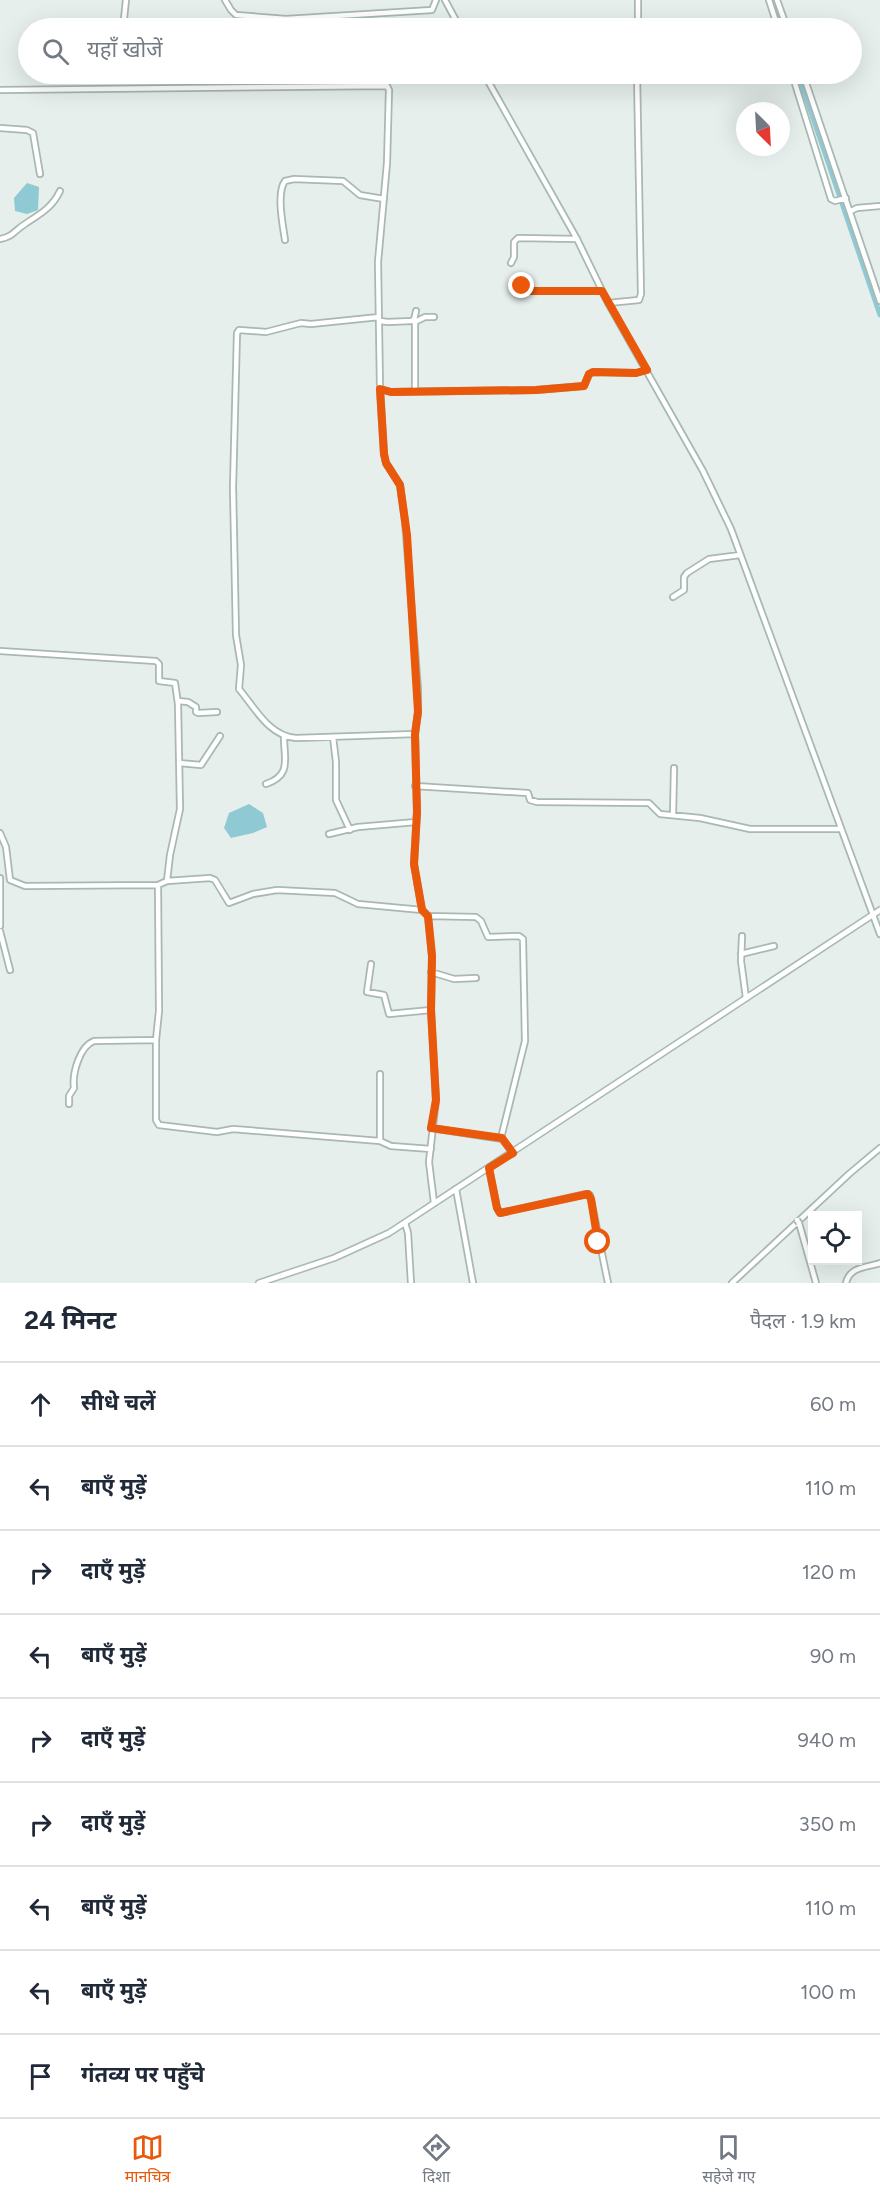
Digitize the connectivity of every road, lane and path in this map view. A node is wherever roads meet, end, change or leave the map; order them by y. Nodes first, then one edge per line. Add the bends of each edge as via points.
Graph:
1 (126, 0) edge
2 (225, 0) edge
3 (437, 0) edge
4 (446, 0) edge
5 (638, 0) edge
6 (769, 0) edge
7 (777, 0) edge
8 (449, 6) junction
9 (124, 18) edge
10 (274, 18) edge
11 (301, 18) edge
12 (455, 18) edge
13 (638, 18) edge
14 (775, 18) edge
15 (783, 18) edge
16 (490, 84) edge
17 (637, 84) edge
18 (795, 84) edge
19 (805, 84) edge
20 (385, 86) joint
21 (0, 90) edge
22 (0, 128) edge
23 (40, 174) dead end
24 (60, 191) dead end
25 (384, 199) junction
26 (844, 199) junction
27 (880, 206) edge
28 (850, 211) junction
29 (0, 238) edge
30 (577, 239) junction
31 (285, 240) dead end
32 (511, 263) dead end
33 (521, 279) dead end
34 (602, 291) junction
35 (880, 301) edge
36 (608, 303) junction
37 (416, 310) dead end
38 (434, 317) dead end
39 (379, 319) junction
40 (647, 370) junction
41 (380, 389) junction
42 (415, 390) junction
43 (740, 555) junction
44 (673, 597) dead end
45 (0, 651) edge
46 (178, 701) junction
47 (217, 712) dead end
48 (415, 734) junction
49 (220, 736) dead end
50 (333, 736) junction
51 (285, 737) junction
52 (179, 763) junction
53 (674, 768) dead end
54 (266, 784) dead end
55 (415, 786) junction
56 (673, 815) junction
57 (416, 822) junction
58 (841, 829) junction
59 (350, 830) junction
60 (0, 833) edge
61 (329, 834) dead end
62 (0, 878) edge
63 (10, 880) junction
64 (167, 881) junction
65 (158, 885) junction
66 (422, 910) junction
67 (880, 910) edge
68 (873, 914) junction
69 (428, 916) junction
70 (0, 926) edge
71 (0, 931) edge
72 (880, 934) edge
73 (742, 936) dead end
74 (774, 946) dead end
75 (741, 954) junction
76 (371, 964) dead end
77 (10, 970) dead end
78 (431, 972) junction
79 (476, 978) dead end
80 (747, 998) junction
81 (431, 1010) junction
82 (156, 1040) junction
83 (380, 1074) dead end
84 (69, 1104) dead end
85 (431, 1128) junction
86 (502, 1138) junction
87 (380, 1141) junction
88 (880, 1148) edge
89 (431, 1149) junction
90 (513, 1153) junction
91 (489, 1168) junction
92 (456, 1189) junction
93 (434, 1203) junction
94 (798, 1221) junction
95 (405, 1223) junction
96 (880, 1263) edge
97 (857, 1265) edge
98 (859, 1268) junction
99 (259, 1283) edge
100 (411, 1283) edge
101 (473, 1283) edge
102 (608, 1283) edge
103 (732, 1283) edge
104 (816, 1283) edge
105 (846, 1283) edge

1 - 9 street
2 - 10 street via 236,15
3 - 8 street
3 - 11 street via 432,9
4 - 8 street
5 - 13 street
6 - 14 street
7 - 15 street
8 - 12 street
16 - 30 street
17 - 36 street via 641,294 634,302
18 - 26 street via 831,199
19 - 26 street
20 - 21 street
20 - 25 street via 388,138
22 - 23 street via 33,133
24 - 29 street via 48,210 11,237
25 - 31 street via 360,195 343,181 285,181 281,187
25 - 39 street via 378,262
26 - 28 street
27 - 28 street
28 - 35 street
30 - 32 street via 518,238
30 - 34 street
33 - 34 street via 525,291
34 - 36 street
36 - 40 street
37 - 39 street via 411,321
38 - 42 street via 416,322
39 - 41 street
39 - 51 street via 301,322 266,332 237,333 233,487 236,635 241,665 238,687 273,730
40 - 42 street via 593,372 585,385 571,387
40 - 43 street via 703,471
41 - 42 street
41 - 48 street via 384,454 400,485 407,535 418,689
43 - 44 street via 710,559 687,573 684,590
43 - 58 street
45 - 46 street via 156,661 159,680 175,683
46 - 47 street via 188,702 198,713
46 - 52 street
48 - 50 street
48 - 55 street
49 - 52 street via 201,765
50 - 51 street
50 - 59 street via 336,798
51 - 54 street via 285,770 278,780
52 - 64 street via 180,809
53 - 56 street
55 - 56 street via 528,793 530,800 537,802 649,803 660,814
55 - 57 street
56 - 58 street via 750,830
57 - 59 street
57 - 66 street via 414,864
58 - 68 street
59 - 61 street
60 - 63 street
62 - 63 street
62 - 70 street
63 - 65 street via 25,886
64 - 65 street
64 - 66 street via 213,878 229,903 277,890 335,893 358,904
65 - 82 street
66 - 69 street
67 - 68 street
68 - 72 street
68 - 80 street
69 - 78 street
69 - 86 street via 476,917 488,937 523,939 525,1041
71 - 77 street
73 - 75 street
74 - 75 street
75 - 80 street
76 - 81 street via 367,992 384,995 389,1014
78 - 79 street via 454,979
78 - 81 street
80 - 90 street
81 - 85 street via 436,1100
82 - 84 street via 87,1044 78,1063
82 - 87 street via 159,1125
83 - 87 street
85 - 86 street
85 - 89 street
86 - 90 street
87 - 89 street via 391,1146
88 - 94 street
89 - 93 street
90 - 91 street
91 - 92 street
91 - 102 street via 500,1213 588,1194
92 - 93 street
92 - 101 street
93 - 95 street
94 - 103 street
94 - 104 street
95 - 99 street via 334,1258
95 - 100 street
96 - 98 street
97 - 98 street
98 - 105 street

